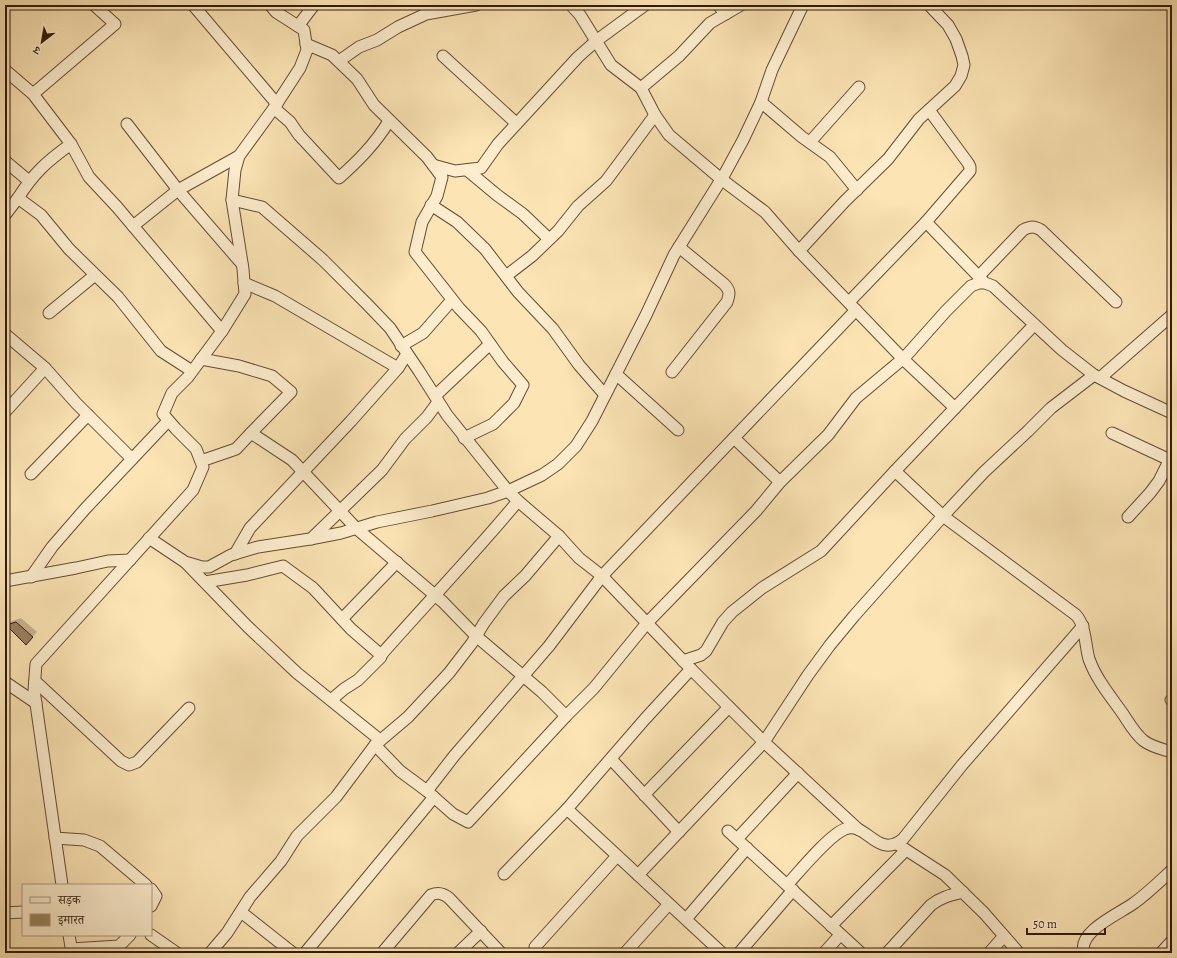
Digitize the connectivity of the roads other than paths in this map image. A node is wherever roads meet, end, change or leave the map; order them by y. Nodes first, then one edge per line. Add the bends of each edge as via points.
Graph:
1 (94, 5) edge
2 (193, 5) edge
3 (270, 5) edge
4 (314, 5) edge
5 (476, 5) edge
6 (571, 5) edge
7 (645, 5) edge
8 (718, 5) edge
9 (741, 5) edge
10 (803, 5) edge
11 (929, 5) edge
12 (726, 14) junction
13 (298, 26) junction
14 (596, 41) junction
15 (306, 44) junction
16 (443, 56) dead end
17 (339, 62) junction
18 (5, 70) edge
19 (859, 87) dead end
20 (641, 88) junction
21 (33, 94) junction
22 (761, 102) junction
23 (275, 106) junction
24 (929, 110) junction
25 (655, 115) junction
26 (389, 121) junction
27 (516, 123) junction
28 (127, 124) dead end
29 (810, 142) junction
30 (70, 144) junction
31 (239, 156) junction
32 (5, 161) edge
33 (433, 165) junction
34 (468, 170) junction
35 (721, 179) junction
36 (29, 181) junction
37 (178, 190) junction
38 (857, 190) junction
39 (18, 198) junction
40 (232, 200) junction
41 (431, 206) junction
42 (5, 215) edge
43 (926, 222) junction
44 (133, 226) junction
45 (549, 239) junction
46 (679, 247) junction
47 (799, 251) junction
48 (242, 265) junction
49 (95, 275) junction
50 (506, 276) junction
51 (982, 280) junction
52 (244, 283) junction
53 (452, 300) junction
54 (1116, 302) dead end
55 (853, 306) junction
56 (49, 313) dead end
57 (1172, 315) edge
58 (1034, 325) junction
59 (222, 331) junction
60 (5, 334) edge
61 (490, 344) junction
62 (404, 350) junction
63 (201, 359) junction
64 (903, 359) junction
65 (44, 368) junction
66 (398, 368) junction
67 (192, 371) junction
68 (672, 372) dead end
69 (616, 374) junction
70 (1097, 376) junction
71 (606, 396) junction
72 (437, 399) junction
73 (955, 408) junction
74 (5, 412) edge
75 (1172, 413) edge
76 (88, 415) junction
77 (168, 421) junction
78 (678, 430) dead end
79 (251, 433) junction
80 (1112, 433) dead end
81 (464, 438) junction
82 (734, 438) junction
83 (1171, 458) edge
84 (132, 459) junction
85 (201, 460) junction
86 (304, 470) junction
87 (895, 471) junction
88 (31, 474) dead end
89 (780, 482) junction
90 (508, 491) junction
91 (518, 501) junction
92 (339, 511) junction
93 (943, 516) junction
94 (1128, 516) dead end
95 (356, 528) junction
96 (559, 536) junction
97 (149, 538) junction
98 (310, 539) junction
99 (235, 554) junction
100 (130, 560) junction
101 (185, 562) junction
102 (397, 562) junction
103 (602, 576) junction
104 (31, 577) junction
105 (5, 581) edge
106 (205, 582) junction
107 (435, 596) junction
108 (342, 619) junction
109 (647, 623) junction
110 (1082, 626) junction
111 (476, 636) junction
112 (380, 655) junction
113 (687, 665) junction
114 (523, 676) junction
115 (35, 681) junction
116 (5, 682) edge
117 (331, 700) junction
118 (36, 703) junction
119 (729, 707) junction
120 (189, 708) dead end
121 (566, 716) junction
122 (764, 742) junction
123 (378, 743) junction
124 (1172, 752) edge
125 (611, 759) junction
126 (798, 773) junction
127 (431, 794) junction
128 (644, 795) junction
129 (566, 809) junction
130 (859, 830) junction
131 (728, 831) dead end
132 (679, 832) junction
133 (55, 838) junction
134 (737, 839) junction
135 (901, 847) junction
136 (747, 848) junction
137 (617, 856) junction
138 (1172, 870) edge
139 (504, 874) dead end
140 (638, 875) junction
141 (62, 884) edge
142 (145, 884) edge
143 (790, 888) junction
144 (152, 890) edge
145 (963, 892) junction
146 (152, 904) edge
147 (669, 904) junction
148 (22, 912) edge
149 (241, 912) junction
150 (5, 913) edge
151 (686, 919) junction
152 (831, 926) junction
153 (481, 931) junction
154 (840, 935) junction
155 (69, 936) edge
156 (129, 936) edge
157 (152, 936) edge
158 (1004, 936) junction
159 (1172, 941) edge
160 (534, 947) dead end
161 (72, 951) edge
162 (177, 953) edge
163 (210, 953) edge
164 (293, 953) edge
165 (305, 953) edge
166 (382, 953) edge
167 (458, 953) edge
168 (502, 953) edge
169 (625, 953) edge
170 (722, 953) edge
171 (739, 953) edge
172 (824, 953) edge
173 (860, 953) edge
174 (887, 953) edge
175 (989, 953) edge
176 (1019, 953) edge
177 (1084, 953) edge
178 (1161, 953) edge

1 - 21 street via 115,24
2 - 23 street
3 - 13 street
4 - 13 street
5 - 17 street via 426,14 359,47
6 - 14 street
7 - 14 street
8 - 12 street
9 - 12 street
10 - 22 street via 772,70
11 - 24 street via 948,25 956,39 964,65 961,76 954,86
12 - 20 street via 710,23 679,56
13 - 15 street via 304,30
14 - 20 street via 611,64
14 - 27 street
15 - 17 street via 332,55
15 - 23 street via 307,50 300,68
16 - 27 street
17 - 26 street via 357,79 374,106
18 - 21 street
19 - 29 street
20 - 25 street
21 - 30 street
22 - 29 street
22 - 35 street
23 - 26 street via 338,178 361,158
23 - 31 street
24 - 38 street via 888,159
24 - 43 street via 970,167 968,175
25 - 35 street via 669,135
25 - 45 street via 606,181 578,206
26 - 33 street via 427,156
27 - 34 street via 481,168
28 - 37 street
29 - 38 street via 830,157
30 - 36 street via 48,161
30 - 44 street via 89,177
31 - 37 street
31 - 40 street
32 - 36 street
33 - 34 street via 455,171
33 - 41 street via 442,177 437,196
34 - 45 street via 523,214
35 - 46 street
35 - 47 street via 765,212
36 - 39 street
37 - 44 street
37 - 48 street
38 - 47 street
39 - 42 street
39 - 49 street via 41,215
40 - 48 street
40 - 62 street via 262,207 323,260 390,328
41 - 50 street via 457,222
41 - 53 street via 422,222 415,252
43 - 51 street
43 - 55 street
44 - 59 street
45 - 50 street
46 - 68 street via 724,284 730,292 727,302
46 - 69 street
47 - 55 street
48 - 52 street
49 - 56 street
49 - 67 street via 118,297 161,351
50 - 71 street via 553,329
51 - 54 street via 1023,230 1035,227 1042,230
51 - 58 street via 1000,292
51 - 64 street via 971,286
52 - 59 street via 245,294
52 - 66 street via 275,296
53 - 61 street
53 - 62 street
55 - 64 street
55 - 82 street
57 - 70 street
58 - 70 street
58 - 73 street
59 - 63 street
60 - 65 street
61 - 72 street
61 - 81 street via 523,385 514,403 494,424
62 - 66 street
62 - 72 street
63 - 67 street
63 - 79 street via 239,366 272,376 291,392
64 - 73 street
64 - 89 street via 856,398 828,435
65 - 74 street
65 - 76 street
66 - 86 street
67 - 77 street via 172,393 163,414
69 - 71 street
69 - 78 street
70 - 75 street
70 - 93 street via 1050,408
71 - 90 street via 576,446 558,464 542,475
72 - 81 street
72 - 92 street via 427,417 382,470
73 - 87 street
76 - 84 street
76 - 88 street
77 - 84 street
77 - 85 street via 196,450
79 - 85 street via 236,449
79 - 86 street
80 - 83 street
81 - 90 street
82 - 89 street
82 - 103 street
83 - 94 street via 1150,494
84 - 104 street via 84,508
85 - 97 street via 203,467 193,490
86 - 92 street
86 - 99 street via 250,528
87 - 93 street
87 - 113 street via 820,551 762,588 732,612 706,651
89 - 109 street via 756,511
90 - 91 street
90 - 95 street via 488,498
91 - 96 street
91 - 107 street
92 - 95 street
92 - 98 street
93 - 110 street via 1071,611
93 - 122 street via 830,645
95 - 98 street
95 - 102 street
96 - 103 street via 579,558
96 - 111 street via 504,596
97 - 100 street
97 - 101 street
98 - 99 street via 258,547
99 - 101 street via 209,567
100 - 104 street via 108,561
100 - 115 street via 36,664
101 - 106 street
102 - 107 street
102 - 108 street
103 - 109 street
103 - 114 street
104 - 105 street
106 - 108 street via 283,566 313,588
106 - 117 street via 248,627
107 - 111 street
107 - 112 street
108 - 112 street
109 - 113 street
109 - 121 street via 594,688
110 - 124 street via 1090,660 1102,684 1135,733 1151,745
110 - 135 street via 962,765 903,839
111 - 114 street
111 - 123 street via 449,673 408,717
112 - 117 street via 381,657 358,680
113 - 119 street
113 - 125 street
114 - 121 street
114 - 127 street via 454,756
115 - 118 street
115 - 120 street via 121,761 129,765 137,762
116 - 118 street
117 - 123 street
118 - 133 street
119 - 122 street
119 - 128 street
121 - 127 street via 468,822 454,814
122 - 126 street
122 - 132 street
123 - 127 street via 400,771
123 - 149 street via 336,797 297,836
125 - 128 street
125 - 129 street
126 - 130 street
126 - 134 street
127 - 165 street
128 - 132 street
129 - 137 street
129 - 139 street
130 - 135 street via 884,845
130 - 143 street via 846,828 837,833 813,856
131 - 134 street
132 - 140 street
133 - 141 street
133 - 142 street via 84,840 100,846
134 - 136 street
135 - 145 street via 945,875
135 - 152 street
136 - 143 street
136 - 151 street
137 - 140 street
137 - 160 street
138 - 177 street via 1134,904 1096,928 1085,942
140 - 147 street
143 - 152 street
143 - 171 street
144 - 146 street via 156,896
145 - 158 street
145 - 174 street via 938,900
147 - 151 street
147 - 169 street
148 - 150 street
149 - 163 street
149 - 164 street
151 - 170 street
152 - 154 street
153 - 166 street via 449,898 436,893 431,895
153 - 167 street
153 - 168 street
154 - 172 street
154 - 173 street
155 - 161 street
156 - 161 street via 119,946
157 - 162 street
158 - 175 street
158 - 176 street
159 - 178 street

